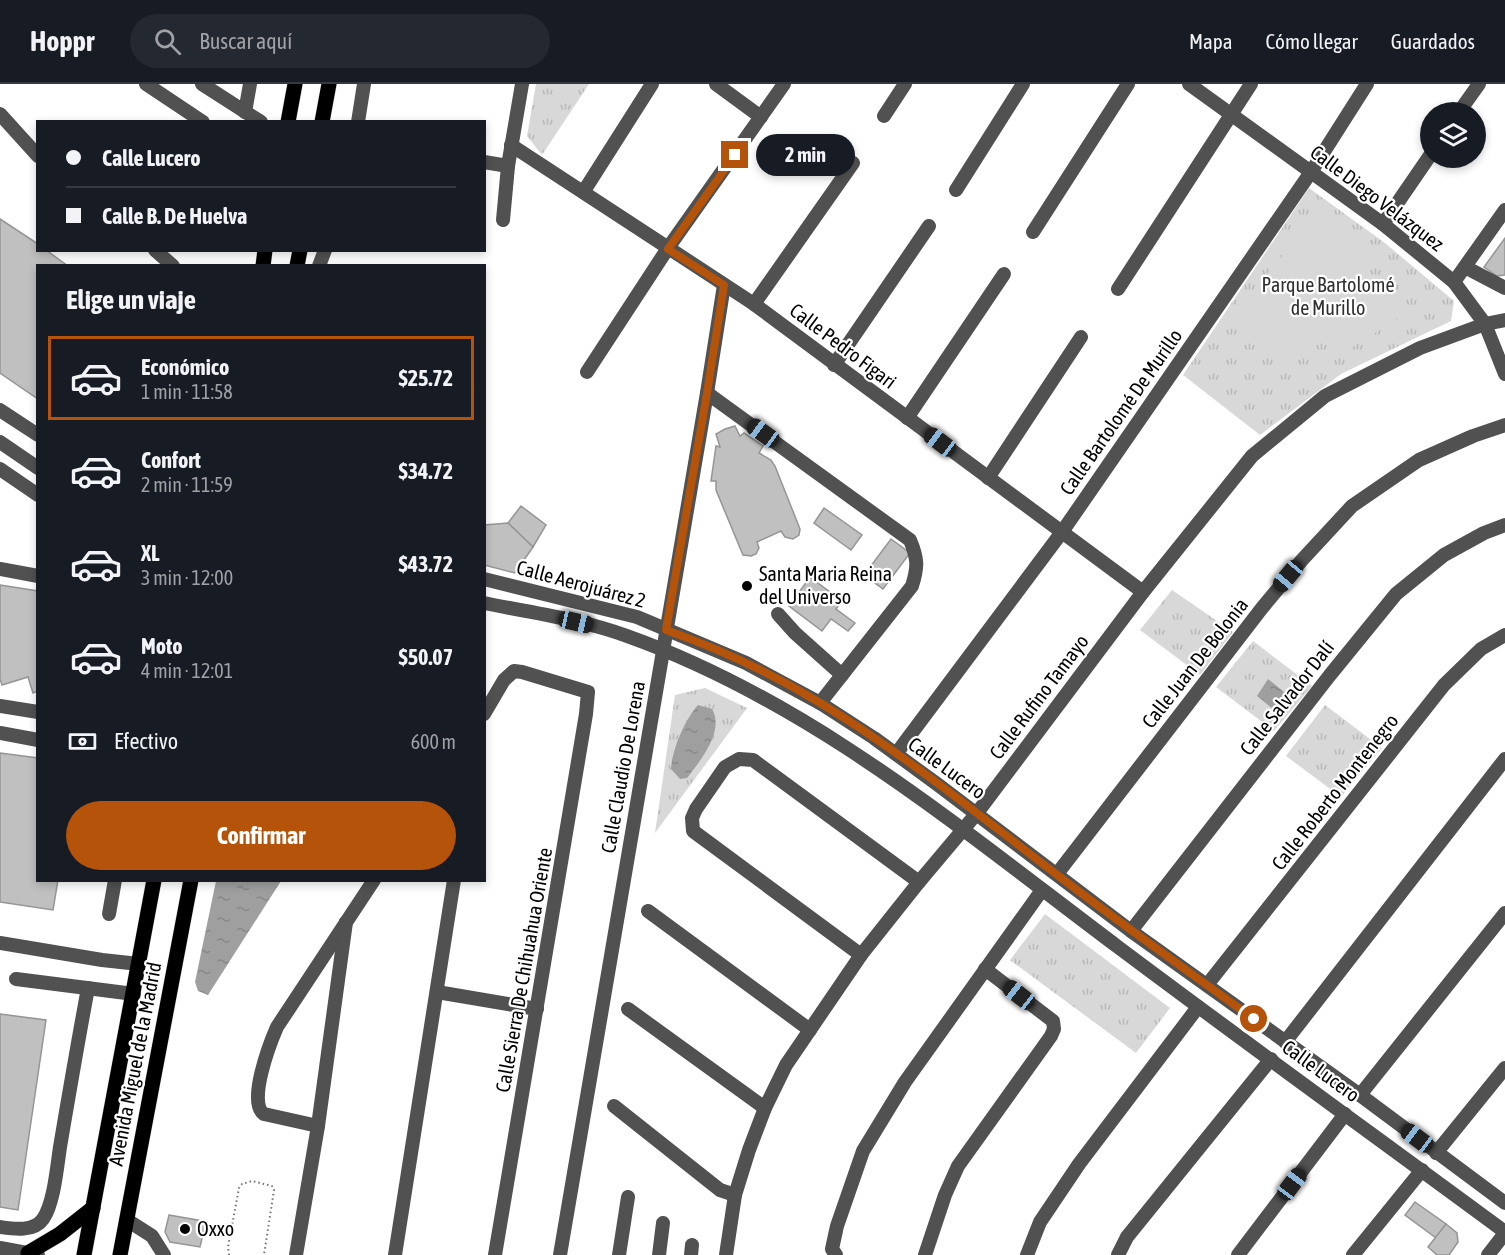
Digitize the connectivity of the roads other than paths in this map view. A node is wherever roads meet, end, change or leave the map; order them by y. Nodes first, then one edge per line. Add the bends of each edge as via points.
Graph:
1 (146, 84) edge
2 (202, 84) edge
3 (250, 84) edge
4 (295, 84) edge
5 (329, 84) edge
6 (364, 84) edge
7 (522, 84) edge
8 (652, 84) edge
9 (716, 84) edge
10 (784, 84) edge
11 (905, 84) edge
12 (1023, 84) edge
13 (1128, 84) edge
14 (1189, 84) edge
15 (1251, 84) edge
16 (1367, 84) edge
17 (1479, 84) edge
18 (1466, 102) edge
19 (245, 112) junction
20 (0, 114) edge
21 (1231, 114) junction
22 (884, 116) dead end
23 (761, 117) junction
24 (200, 120) edge
25 (258, 120) edge
26 (288, 120) edge
27 (322, 120) edge
28 (358, 120) edge
29 (512, 145) junction
30 (36, 154) edge
31 (486, 162) edge
32 (853, 163) dead end
33 (508, 166) junction
34 (1421, 168) edge
35 (1311, 172) junction
36 (956, 190) dead end
37 (584, 191) junction
38 (1505, 210) edge
39 (503, 220) dead end
40 (1383, 224) junction
41 (929, 226) dead end
42 (1033, 232) dead end
43 (668, 249) junction
44 (157, 252) edge
45 (171, 264) edge
46 (1465, 267) junction
47 (1004, 274) dead end
48 (1454, 282) junction
49 (724, 285) junction
50 (1505, 288) edge
51 (1118, 289) dead end
52 (754, 304) junction
53 (1505, 320) edge
54 (1485, 324) junction
55 (1081, 338) dead end
56 (834, 365) junction
57 (587, 372) dead end
58 (1505, 374) edge
59 (707, 393) junction
60 (0, 410) edge
61 (907, 418) junction
62 (1505, 425) edge
63 (36, 434) edge
64 (0, 442) edge
65 (36, 467) edge
66 (0, 470) edge
67 (988, 478) junction
68 (36, 494) edge
69 (1505, 525) edge
70 (1062, 532) junction
71 (0, 569) edge
72 (36, 576) edge
73 (486, 579) edge
74 (1143, 591) junction
75 (486, 603) edge
76 (778, 614) dead end
77 (666, 630) junction
78 (1505, 635) edge
79 (662, 649) junction
80 (842, 675) junction
81 (820, 703) junction
82 (0, 706) edge
83 (486, 711) edge
84 (36, 712) edge
85 (0, 733) edge
86 (36, 740) edge
87 (896, 754) junction
88 (1505, 759) edge
89 (977, 813) junction
90 (962, 830) junction
91 (1057, 874) junction
92 (115, 882) edge
93 (154, 882) edge
94 (191, 882) edge
95 (373, 882) edge
96 (454, 882) edge
97 (919, 882) junction
98 (1042, 890) junction
99 (648, 911) dead end
100 (1505, 913) edge
101 (109, 914) dead end
102 (346, 922) junction
103 (1131, 931) junction
104 (0, 943) edge
105 (861, 955) junction
106 (140, 964) junction
107 (985, 969) junction
108 (16, 979) dead end
109 (1207, 985) junction
110 (88, 988) junction
111 (437, 992) junction
112 (134, 994) junction
113 (1198, 1007) junction
114 (537, 1009) junction
115 (628, 1009) dead end
116 (810, 1030) junction
117 (1285, 1042) junction
118 (1271, 1059) junction
119 (1505, 1068) edge
120 (1360, 1095) junction
121 (614, 1106) dead end
122 (765, 1108) junction
123 (1346, 1114) junction
124 (318, 1126) junction
125 (1436, 1153) junction
126 (1422, 1170) junction
127 (735, 1195) junction
128 (628, 1197) dead end
129 (1505, 1203) edge
130 (93, 1208) junction
131 (127, 1220) junction
132 (663, 1223) dead end
133 (0, 1227) edge
134 (1505, 1232) edge
135 (0, 1248) edge
136 (33, 1254) edge
137 (84, 1255) edge
138 (120, 1255) edge
139 (164, 1255) edge
140 (296, 1255) edge
141 (395, 1255) edge
142 (495, 1255) edge
143 (560, 1255) edge
144 (619, 1255) edge
145 (659, 1255) edge
146 (726, 1255) edge
147 (836, 1255) edge
148 (925, 1255) edge
149 (1027, 1255) edge
150 (1118, 1255) edge
151 (1238, 1255) edge
152 (1353, 1255) edge
153 (1488, 1255) edge

1 - 24 street
2 - 19 street
3 - 19 street
4 - 26 main road
5 - 27 main road
6 - 28 street
7 - 29 street
8 - 37 street
9 - 23 street
10 - 23 street
11 - 22 street
12 - 36 street
13 - 42 street
14 - 21 street, Calle Diego Velázquez
15 - 21 street
16 - 35 street, Calle Bartolomé De Murillo
17 - 18 street
19 - 25 street
20 - 30 street
21 - 35 street, Calle Diego Velázquez
21 - 51 street
23 - 43 street
29 - 33 street
29 - 37 street, Calle Pedro Figari
31 - 33 street
32 - 52 street
33 - 39 street
34 - 40 street
35 - 40 street, Calle Diego Velázquez
35 - 70 street, Calle Bartolomé De Murillo
37 - 43 street, Calle Pedro Figari
38 - 46 street
40 - 48 street, Calle Diego Velázquez
41 - 56 street
43 - 49 street, Calle Pedro Figari
43 - 57 street
44 - 45 street
46 - 48 street
46 - 50 street
47 - 61 street
48 - 54 street, Calle Diego Velázquez
49 - 52 street, Calle Pedro Figari
49 - 59 street, Calle Claudio De Lorena
52 - 56 street, Calle Pedro Figari
53 - 54 street, Calle Rufino Tamayo
54 - 58 street, Calle Diego Velázquez
54 - 74 street, Calle Rufino Tamayo via 1419,348 1325,396 1252,456
55 - 67 street
56 - 61 street, Calle Pedro Figari
59 - 77 street, Calle Claudio De Lorena
59 - 80 street via 910,540 917,563 912,586
60 - 63 street
61 - 67 street, Calle Pedro Figari
62 - 91 street, Calle Juan De Bolonia via 1419,460 1352,506 1262,608
64 - 65 street
66 - 68 street
67 - 70 street, Calle Pedro Figari
69 - 103 street, Calle Salvador Dalí via 1444,555 1396,594
70 - 74 street, Calle Pedro Figari
70 - 87 street, Calle Bartolomé De Murillo
71 - 72 street
73 - 77 street, Calle Aerojuárez 2 via 637,617
74 - 89 street, Calle Rufino Tamayo
75 - 79 street, Calle Aerojuárez 2 via 603,629
76 - 80 street
77 - 79 street, Calle Claudio De Lorena
77 - 81 street, Calle Lucero via 746,663
78 - 109 street, Calle Roberto Montenegro via 1481,649 1444,685
79 - 90 street, Calle Lucero via 788,710 866,760
79 - 143 street, Calle Claudio De Lorena
80 - 81 street
81 - 87 street, Calle Lucero
82 - 84 street
83 - 114 street, Calle Sierra De Chihuahua Oriente via 510,673 522,672 588,692
85 - 86 street
87 - 89 street, Calle Lucero
88 - 117 street
89 - 90 street, Calle Rufino Tamayo
89 - 91 street, Calle Lucero
90 - 97 street, Calle Rufino Tamayo
90 - 98 street, Calle Lucero
91 - 103 street, Calle Lucero
92 - 101 street
93 - 106 main road, Avenida Miguel de la Madrid
94 - 131 main road, Avenida Miguel de la Madrid
95 - 102 street
96 - 111 street
97 - 105 street, Calle Rufino Tamayo
97 - 105 street via 753,760 739,759 725,767 696,809 693,831
98 - 107 street
98 - 113 street, Calle Lucero
99 - 116 street
100 - 120 street
102 - 124 street
102 - 124 street via 274,1033 257,1094 260,1111
103 - 109 street, Calle Lucero
104 - 106 street
105 - 116 street, Calle Rufino Tamayo
106 - 112 main road, Avenida Miguel de la Madrid
107 - 147 street via 905,1082 862,1151 837,1226 832,1249
107 - 148 street via 1053,1021 1054,1029 958,1166
108 - 110 street
109 - 117 street, Calle Lucero
110 - 112 street
110 - 133 street via 46,1212 43,1220 31,1227
111 - 114 street
111 - 141 street
112 - 130 main road, Avenida Miguel de la Madrid
113 - 118 street, Calle Lucero
113 - 149 street via 1079,1164 1040,1222
114 - 142 street, Calle Sierra De Chihuahua Oriente
115 - 122 street
116 - 122 street, Calle Rufino Tamayo via 786,1065
117 - 120 street, Calle Lucero
118 - 123 street, Calle Lucero
118 - 150 street via 1127,1237
119 - 125 street
120 - 125 street, Calle Lucero
121 - 127 street via 720,1190
122 - 127 street, Calle Rufino Tamayo
123 - 126 street, Calle Lucero
123 - 151 street
124 - 140 street
125 - 129 street, Calle Lucero
126 - 134 street, Calle Lucero
126 - 152 street
127 - 146 street, Calle Rufino Tamayo
128 - 144 street
130 - 136 main road
130 - 137 main road, Avenida Miguel de la Madrid
131 - 138 main road, Avenida Miguel de la Madrid
131 - 139 street via 152,1236
132 - 145 street
134 - 153 street
135 - 136 street

